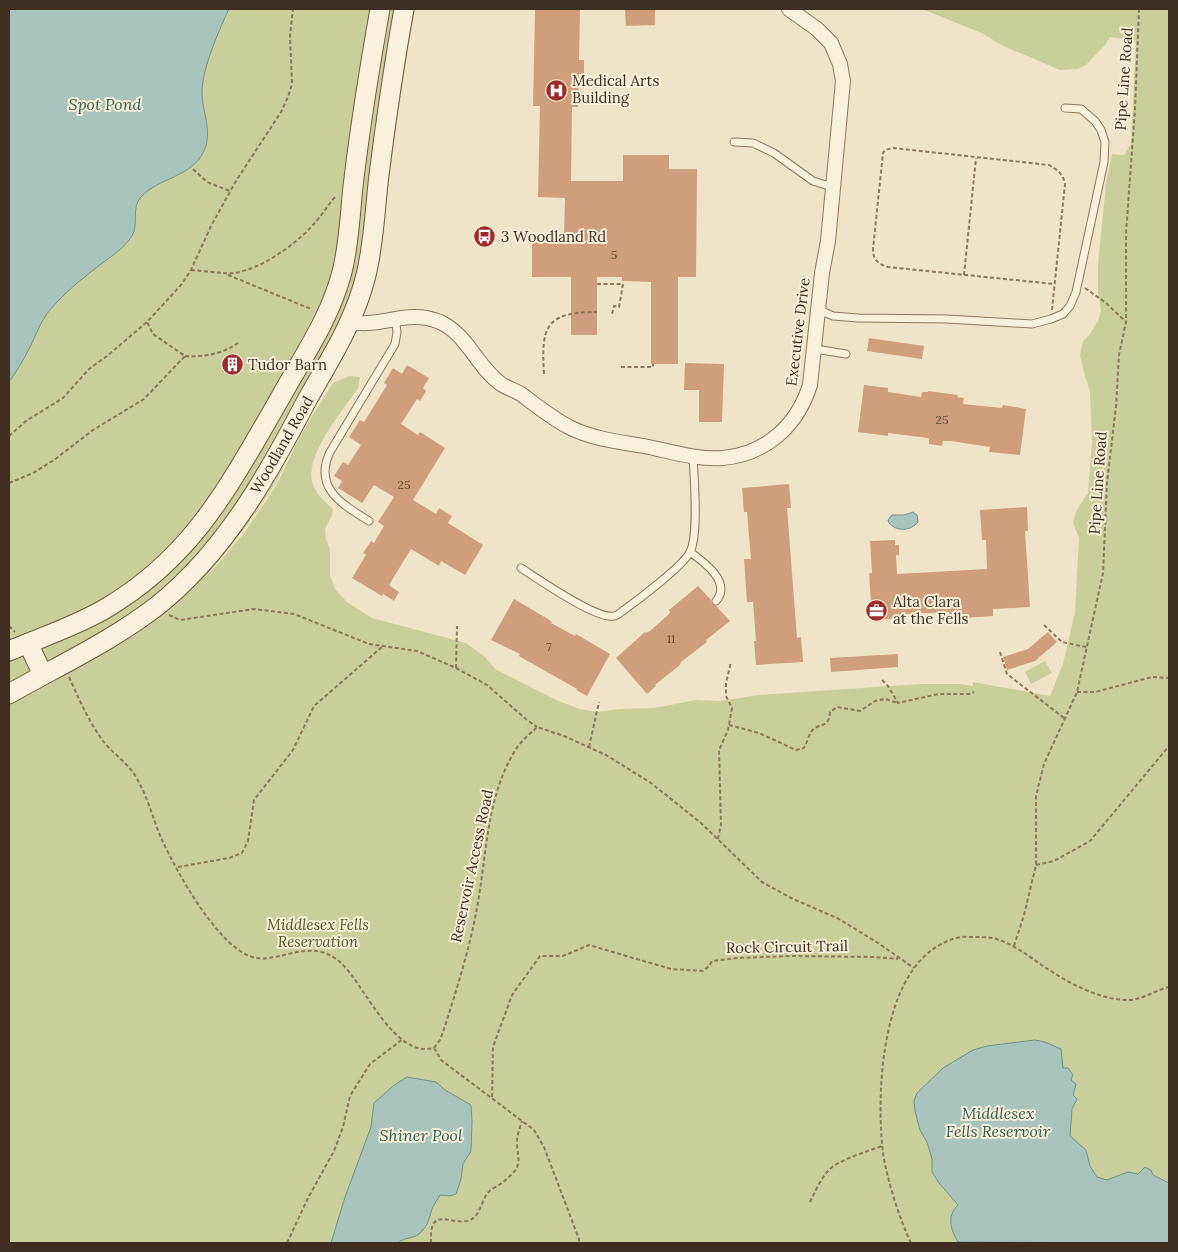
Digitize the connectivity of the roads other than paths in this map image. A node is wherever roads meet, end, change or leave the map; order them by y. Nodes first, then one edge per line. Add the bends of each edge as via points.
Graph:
1 (380, 9) edge
2 (404, 9) edge
3 (789, 9) edge
4 (1065, 108) dead end
5 (734, 142) dead end
6 (832, 187) junction
7 (819, 310) junction
8 (395, 318) junction
9 (338, 319) junction
10 (815, 349) junction
11 (846, 354) dead end
12 (693, 456) junction
13 (369, 521) dead end
14 (690, 552) junction
15 (521, 568) dead end
16 (716, 601) dead end
17 (28, 644) junction
18 (9, 651) edge
19 (43, 675) junction
20 (9, 694) edge

1 - 9 main road, Woodland Road via 343,269 336,290
2 - 9 main road, Woodland Road via 370,254 362,288
3 - 6 street, Executive Drive via 826,37 840,64 843,92
4 - 7 lane via 1081,109 1095,121 1105,142 1104,162 1074,299 1066,312 1026,324 858,318 833,316
5 - 6 lane via 753,143 774,153 813,181
6 - 7 street, Executive Drive
7 - 10 street, Executive Drive
8 - 9 street, Executive Drive via 370,323
8 - 12 street, Executive Drive via 425,317 446,326 462,338 493,377 572,428 593,436
8 - 13 lane via 395,344 325,465 324,474 332,494
9 - 17 main road, Woodland Road via 316,337 218,502 189,541 165,565 122,598 85,620
9 - 19 main road, Woodland Road via 284,444 253,496 215,549 157,606
10 - 11 lane
10 - 12 street, Executive Drive via 805,400 790,425 774,440 750,453 722,458
12 - 14 lane via 696,498
14 - 15 lane via 637,600 614,616 602,615 582,606
14 - 16 lane via 717,576 721,591
17 - 18 main road, Woodland Road
17 - 19 main road
19 - 20 main road, Woodland Road

